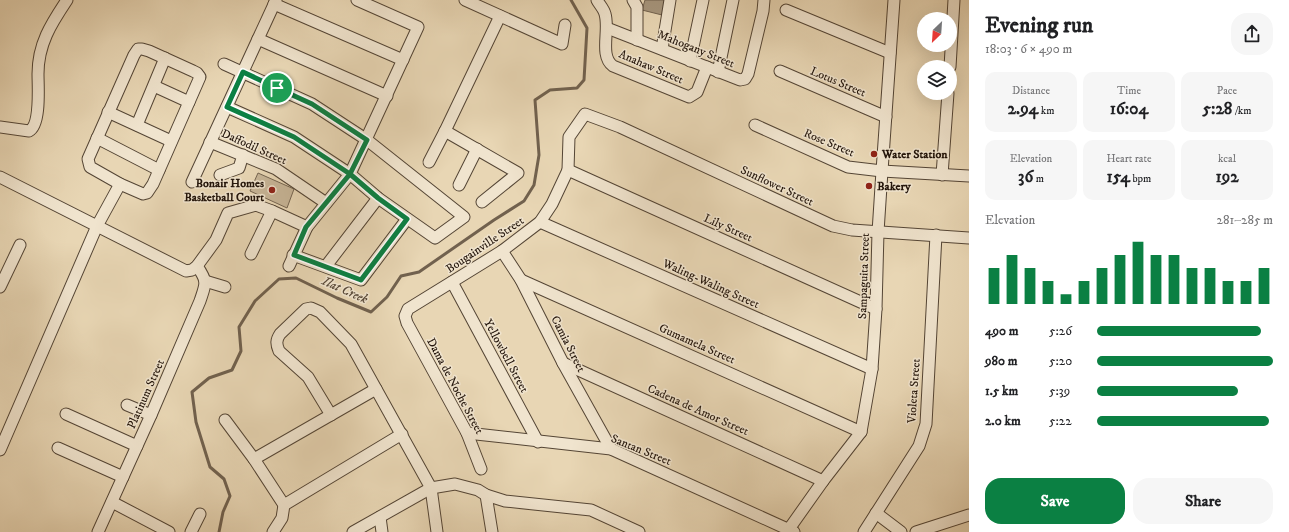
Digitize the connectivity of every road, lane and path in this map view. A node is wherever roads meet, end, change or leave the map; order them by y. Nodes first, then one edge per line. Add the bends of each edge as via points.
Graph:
1 (67, 0) edge
2 (357, 0) edge
3 (465, 0) edge
4 (597, 0) edge
5 (633, 0) edge
6 (670, 0) edge
7 (703, 0) edge
8 (733, 0) edge
9 (764, 0) edge
10 (894, 0) edge
11 (954, 0) edge
12 (275, 2) edge
13 (786, 10) dead end
14 (500, 16) junction
15 (565, 25) dead end
16 (607, 28) junction
17 (258, 40) junction
18 (637, 40) junction
19 (662, 49) junction
20 (890, 53) junction
21 (165, 58) junction
22 (403, 60) junction
23 (950, 60) edge
24 (690, 61) junction
25 (224, 64) dead end
26 (706, 67) junction
27 (780, 71) dead end
28 (243, 72) junction
29 (718, 72) junction
30 (154, 86) junction
31 (387, 96) junction
32 (947, 100) edge
33 (189, 102) junction
34 (227, 107) junction
35 (108, 112) junction
36 (585, 114) joint
37 (886, 117) junction
38 (137, 125) junction
39 (755, 125) dead end
40 (0, 127) edge
41 (445, 131) junction
42 (97, 138) junction
43 (367, 140) junction
44 (171, 141) junction
45 (210, 142) junction
46 (477, 148) junction
47 (243, 155) junction
48 (429, 162) dead end
49 (159, 170) junction
50 (568, 170) junction
51 (882, 171) junction
52 (350, 174) junction
53 (220, 175) dead end
54 (942, 175) junction
55 (969, 176) edge
56 (0, 177) edge
57 (192, 182) dead end
58 (120, 184) junction
59 (459, 185) dead end
60 (378, 198) junction
61 (482, 202) dead end
62 (326, 203) junction
63 (272, 211) junction
64 (407, 219) junction
65 (540, 222) junction
66 (97, 226) junction
67 (306, 227) junction
68 (878, 232) junction
69 (936, 235) junction
70 (969, 238) edge
71 (20, 245) dead end
72 (502, 251) junction
73 (251, 254) dead end
74 (294, 255) junction
75 (197, 266) junction
76 (289, 266) dead end
77 (326, 266) junction
78 (522, 280) junction
79 (206, 281) junction
80 (452, 282) junction
81 (0, 287) edge
82 (224, 287) dead end
83 (876, 309) junction
84 (405, 316) joint
85 (563, 363) junction
86 (872, 369) junction
87 (376, 389) junction
88 (127, 405) dead end
89 (66, 414) dead end
90 (151, 415) junction
91 (331, 415) junction
92 (226, 420) dead end
93 (861, 432) junction
94 (467, 433) junction
95 (402, 434) junction
96 (538, 442) junction
97 (137, 446) junction
98 (58, 448) dead end
99 (610, 449) junction
100 (0, 450) edge
101 (254, 459) junction
102 (481, 469) dead end
103 (123, 477) junction
104 (823, 481) junction
105 (431, 488) junction
106 (486, 495) junction
107 (112, 502) junction
108 (284, 505) junction
109 (876, 513) junction
110 (200, 514) dead end
111 (969, 515) edge
112 (380, 517) junction
113 (792, 531) edge
114 (98, 532) edge
115 (169, 532) edge
116 (191, 532) edge
117 (273, 532) edge
118 (353, 532) edge
119 (382, 532) edge
120 (437, 532) edge
121 (492, 532) edge
122 (639, 532) edge
123 (864, 532) edge
124 (901, 532) edge
125 (916, 532) edge

1 - 40 street via 51,23 42,43 38,72 39,100 34,127 29,131
2 - 22 street via 418,27
3 - 14 street
4 - 16 street, Anahaw Street via 605,14
5 - 18 street via 637,7
6 - 19 street
7 - 24 street
8 - 29 street
9 - 29 street, Mahogany Street via 750,67 745,79 740,80
10 - 20 street, Sampaguita Street
11 - 23 street
12 - 17 street
12 - 22 street
13 - 20 street
14 - 15 street via 562,44
14 - 41 street
16 - 18 street, Mahogany Street
16 - 26 street, Anahaw Street via 608,63 689,98 697,92
17 - 28 street
17 - 31 street
18 - 19 street, Mahogany Street
19 - 24 street, Mahogany Street
20 - 37 street, Sampaguita Street
21 - 30 street
21 - 33 street via 199,75
21 - 35 street via 138,49
22 - 31 street
24 - 26 street, Mahogany Street
25 - 28 street
26 - 29 street, Mahogany Street
27 - 37 street, Lotus Street
28 - 34 street
28 - 43 street via 312,104
30 - 33 street
30 - 38 street
31 - 43 street
32 - 54 street
33 - 44 street
34 - 45 street
34 - 52 street via 294,137
35 - 38 street
35 - 42 street
36 - 50 street, Bougainville Street via 569,137
36 - 68 street, Sunflower Street via 620,127 833,226
37 - 51 street, Sampaguita Street
38 - 44 street
39 - 51 street, Rose Street via 848,167
41 - 46 street
41 - 48 street
42 - 49 street
42 - 58 street via 88,164
43 - 52 street
43 - 64 street via 464,217 435,238
44 - 49 street
45 - 47 street, Daffodil Street
45 - 57 street
46 - 59 street
46 - 61 street via 518,173
47 - 53 street via 239,168
47 - 62 street, Daffodil Street via 276,169
49 - 58 street via 147,193 143,194
50 - 65 street, Bougainville Street via 552,204
50 - 83 street, Lily Street
51 - 54 street, Rose Street
51 - 68 street, Sampaguita Street
52 - 60 street
52 - 62 street
54 - 55 street, Rose Street
56 - 66 street
58 - 66 street
60 - 64 street
60 - 77 street
62 - 67 street
63 - 67 street
63 - 73 street
63 - 75 street via 256,204 228,213 216,240
64 - 77 street via 361,280
65 - 72 street, Bougainville Street
65 - 86 street, Waling-Waling Street
66 - 75 street via 186,271
66 - 100 street
67 - 74 street
68 - 69 street, Sunflower Street
68 - 83 street, Sampaguita Street
69 - 70 street, Sunflower Street
69 - 109 street, Violeta Street via 926,424 919,446
71 - 81 street
72 - 78 street, Camia Street
72 - 80 street, Bougainville Street
74 - 76 street
74 - 77 street
75 - 79 street
78 - 85 street, Camia Street
78 - 93 street, Gumamela Street
79 - 82 street
79 - 90 street, Platinum Street via 196,311
80 - 84 street, Bougainville Street via 408,309
80 - 96 street, Yellowbell Street
83 - 86 street, Sampaguita Street
84 - 94 street, Dama de Noche Street
85 - 99 street, Camia Street
85 - 104 street, Cadena de Amor Street
86 - 93 street, Sampaguita Street
87 - 91 street
87 - 91 street via 351,344 320,312 311,308 306,309 280,334 276,345 279,351 308,377
87 - 95 street
88 - 90 street
89 - 97 street
90 - 97 street, Platinum Street
91 - 101 street
92 - 101 street
93 - 104 street, Sampaguita Street
94 - 96 street, Santan Street
94 - 102 street, Dama de Noche Street
95 - 105 street
95 - 108 street
96 - 99 street, Santan Street
97 - 103 street, Platinum Street
98 - 103 street
99 - 113 street, Santan Street
101 - 108 street
103 - 107 street, Platinum Street
104 - 113 street, Sampaguita Street
105 - 106 street via 455,484 478,490
105 - 112 street
105 - 120 street
106 - 121 street
106 - 122 street via 505,501 590,510
107 - 114 street, Platinum Street
107 - 115 street
108 - 117 street via 282,518
109 - 123 street, Violeta Street
109 - 124 street
110 - 116 street
111 - 125 street
112 - 118 street
112 - 119 street

